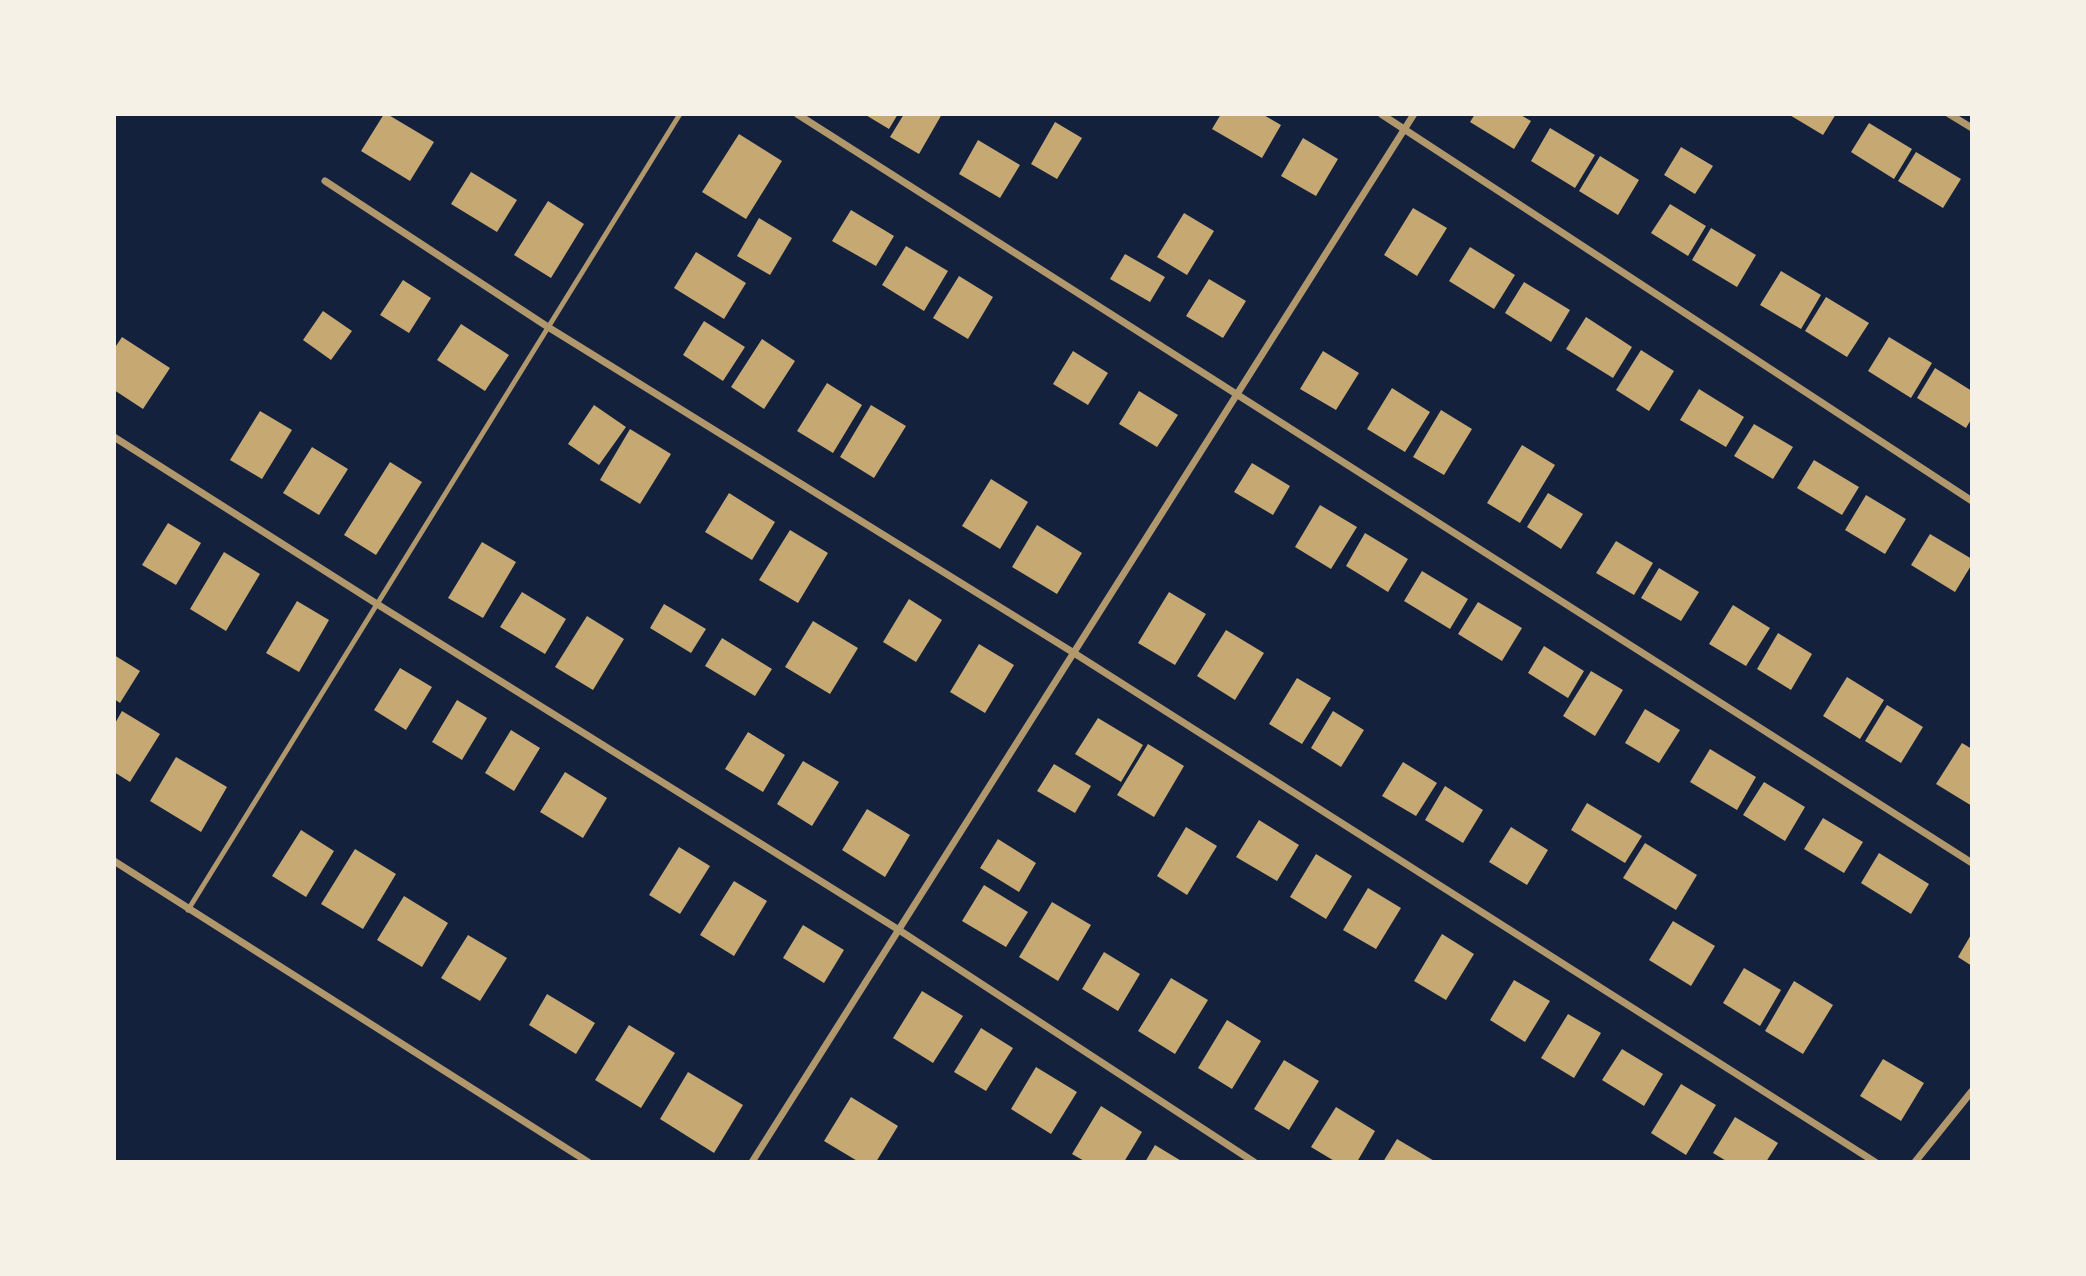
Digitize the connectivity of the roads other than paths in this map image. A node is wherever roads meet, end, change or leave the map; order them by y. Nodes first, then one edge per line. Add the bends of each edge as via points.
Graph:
1 (680, 114) edge
2 (797, 114) edge
3 (1381, 114) edge
4 (1414, 114) edge
5 (1949, 114) edge
6 (1405, 128) junction
7 (1972, 128) edge
8 (325, 181) dead end
9 (548, 327) junction
10 (1237, 394) junction
11 (114, 437) edge
12 (1972, 500) edge
13 (377, 604) junction
14 (1074, 653) junction
15 (114, 861) edge
16 (1972, 863) edge
17 (188, 910) junction
18 (899, 930) junction
19 (1972, 1091) edge
20 (578, 1160) edge
21 (587, 1162) edge
22 (752, 1162) edge
23 (1254, 1162) edge
24 (1875, 1162) edge
25 (1915, 1162) edge

1 - 9 lane
2 - 10 street
3 - 6 street
4 - 6 street
5 - 7 street
6 - 10 street
6 - 12 street
8 - 9 street
9 - 13 lane
9 - 14 street
10 - 14 street
10 - 16 street
11 - 13 street
13 - 17 lane
13 - 18 street
14 - 18 street
14 - 24 street
15 - 17 street
17 - 20 street
18 - 22 street
18 - 23 street
19 - 25 street
20 - 21 street

